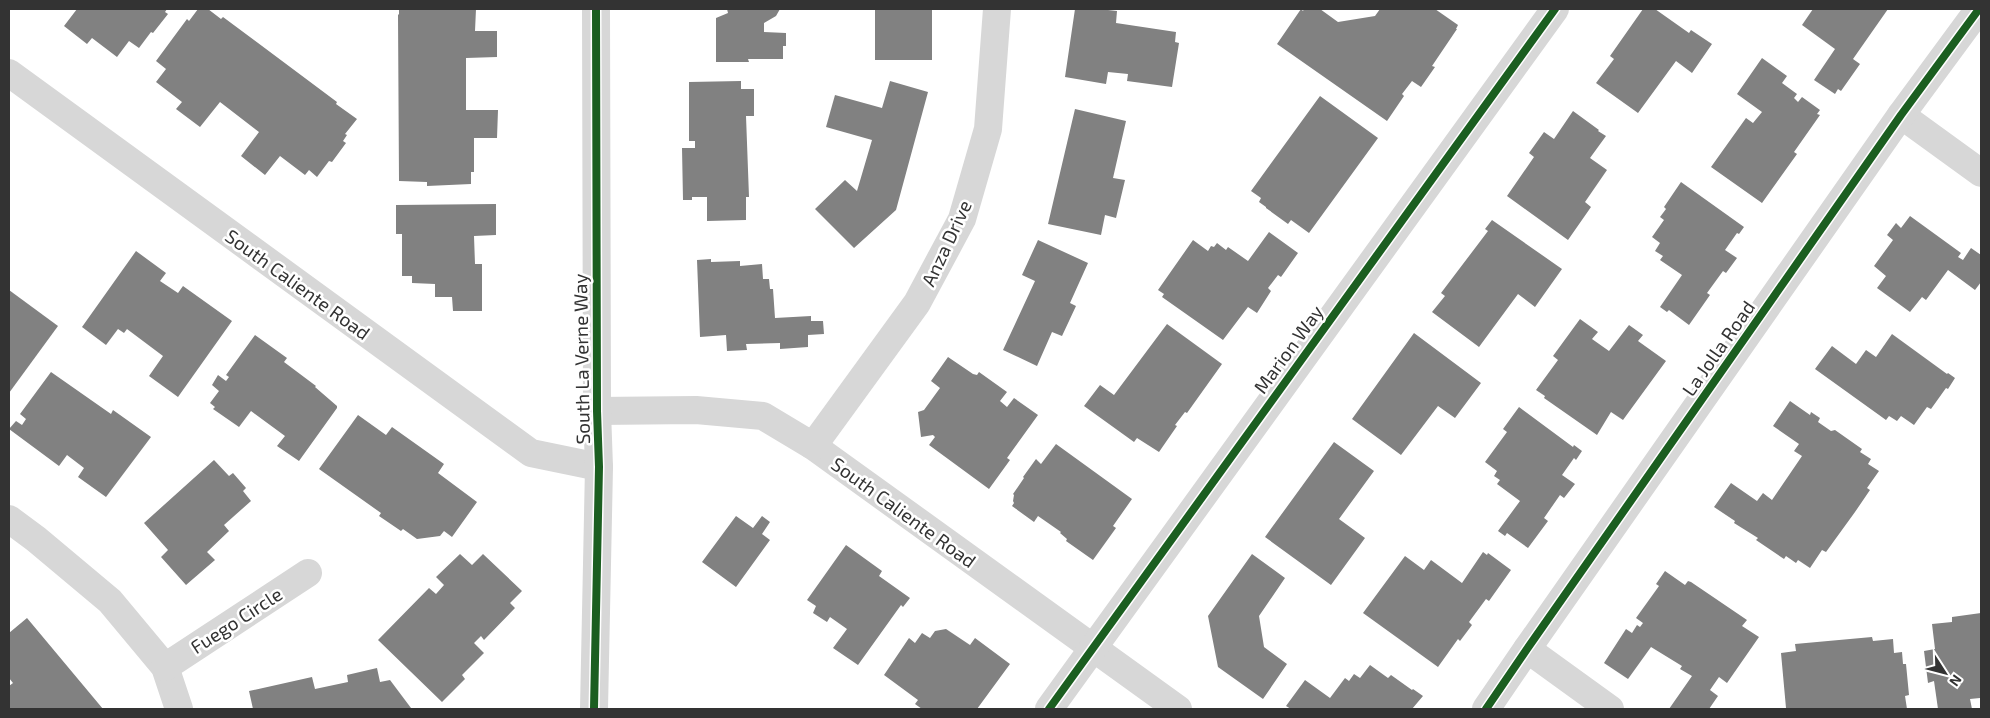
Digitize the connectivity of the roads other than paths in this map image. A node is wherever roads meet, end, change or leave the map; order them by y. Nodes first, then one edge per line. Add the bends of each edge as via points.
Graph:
1 (596, 9) edge
2 (997, 9) edge
3 (1555, 9) edge
4 (1979, 9) edge
5 (9, 73) edge
6 (1901, 116) junction
7 (1981, 174) edge
8 (597, 411) junction
9 (813, 446) junction
10 (599, 467) junction
11 (9, 519) edge
12 (308, 573) dead end
13 (1092, 648) junction
14 (1527, 649) junction
15 (165, 667) junction
16 (179, 709) edge
17 (594, 709) edge
18 (1049, 709) edge
19 (1178, 709) edge
20 (1486, 709) edge
21 (1610, 709) edge

1 - 8 street, South La Verne Way
2 - 9 street, Anza Drive via 988,128 962,219 918,303
3 - 13 street, Marion Way
4 - 6 street, La Jolla Road
5 - 10 street, South Caliente Road via 531,453
6 - 7 street
6 - 14 street, La Jolla Road
8 - 9 street, South Caliente Road via 696,410 763,416
8 - 10 street, South La Verne Way
9 - 13 street, South Caliente Road
10 - 17 street, South La Verne Way
11 - 15 street via 110,601
12 - 15 street, Fuego Circle
13 - 18 street, Marion Way
13 - 19 street, South Caliente Road
14 - 20 street, La Jolla Road
14 - 21 street
15 - 16 street

